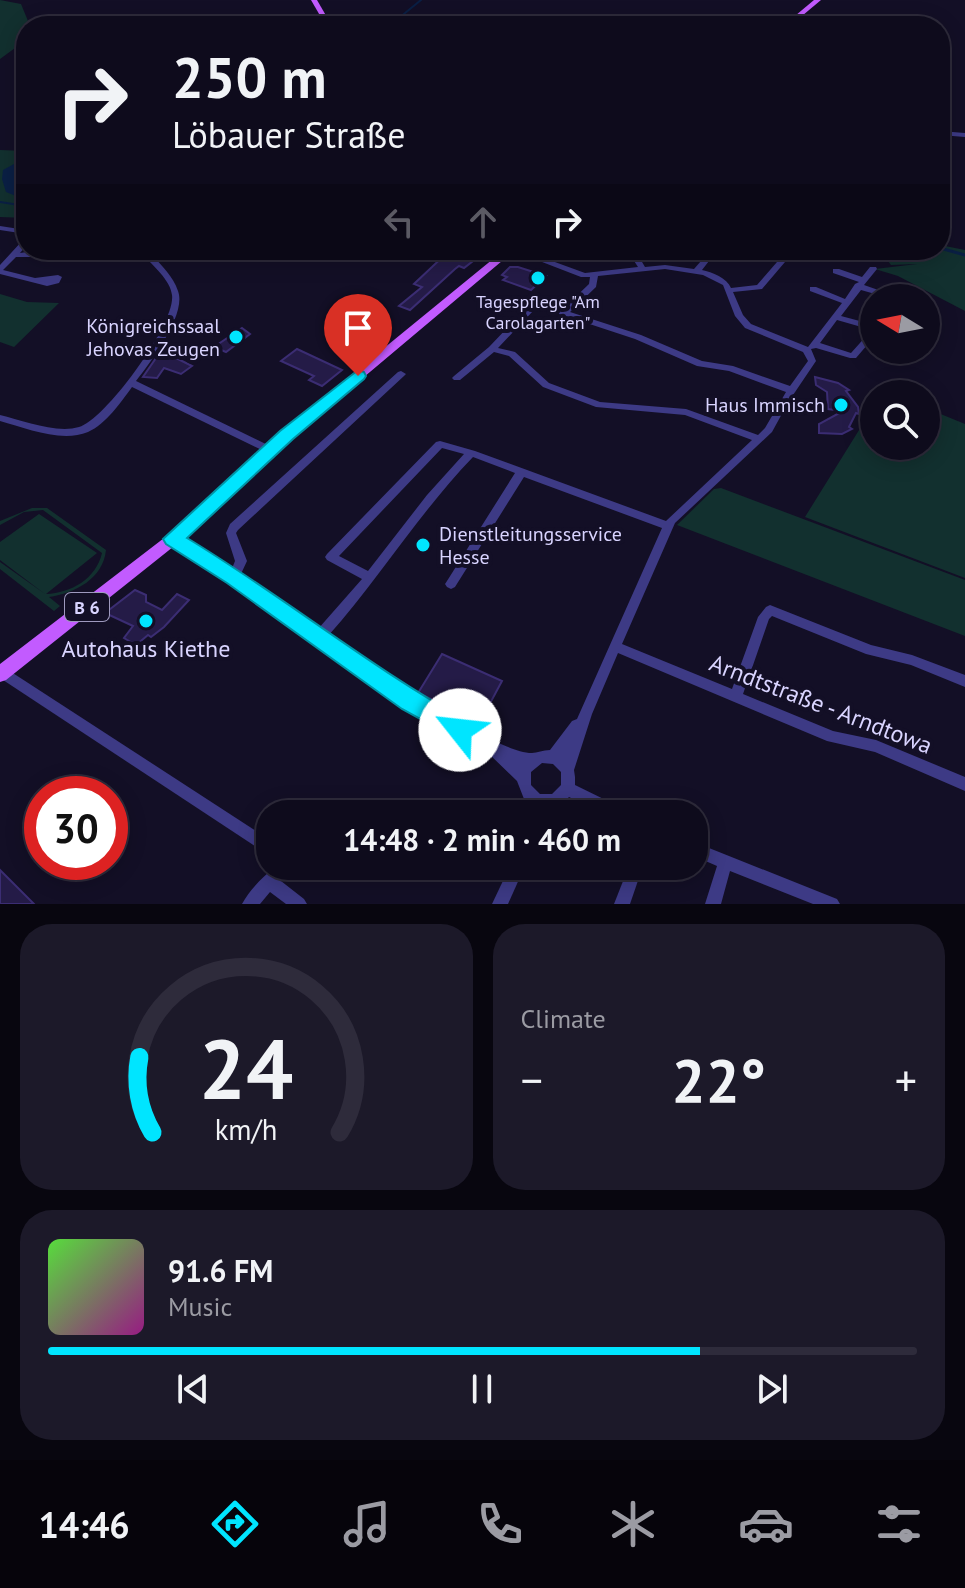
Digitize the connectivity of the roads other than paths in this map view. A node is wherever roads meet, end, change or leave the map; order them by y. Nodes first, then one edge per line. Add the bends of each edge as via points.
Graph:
1 (818, 0) edge
2 (798, 16) edge
3 (16, 252) edge
4 (13, 255) joint
5 (151, 260) edge
6 (492, 260) edge
7 (499, 260) edge
8 (538, 260) edge
9 (637, 260) edge
10 (705, 260) edge
11 (781, 260) edge
12 (492, 265) junction
13 (643, 269) junction
14 (873, 269) dead end
15 (0, 270) edge
16 (697, 271) junction
17 (836, 271) dead end
18 (594, 276) junction
19 (34, 281) dead end
20 (860, 283) junction
21 (813, 289) dead end
22 (731, 290) junction
23 (846, 302) junction
24 (565, 312) junction
25 (836, 317) junction
26 (860, 325) edge
27 (817, 345) junction
28 (492, 349) junction
29 (807, 350) junction
30 (860, 352) edge
31 (858, 355) junction
32 (852, 368) dead end
33 (401, 374) dead end
34 (457, 378) dead end
35 (130, 382) junction
36 (791, 390) junction
37 (0, 418) edge
38 (760, 439) junction
39 (270, 450) junction
40 (471, 453) junction
41 (521, 473) junction
42 (668, 526) junction
43 (173, 539) junction
44 (234, 577) junction
45 (369, 577) junction
46 (451, 584) dead end
47 (319, 637) junction
48 (616, 647) junction
49 (1, 673) edge
50 (965, 681) edge
51 (736, 696) junction
52 (585, 714) junction
53 (485, 744) junction
54 (552, 758) junction
55 (533, 760) junction
56 (567, 770) junction
57 (523, 778) junction
58 (965, 784) edge
59 (567, 789) junction
60 (531, 795) junction
61 (531, 800) edge
62 (542, 800) edge
63 (555, 800) edge
64 (590, 800) edge
65 (256, 840) edge
66 (708, 855) edge
67 (725, 863) junction
68 (271, 880) edge
69 (511, 880) edge
70 (631, 880) edge
71 (269, 882) junction
72 (250, 904) edge
73 (299, 904) edge
74 (500, 904) edge
75 (622, 904) edge
76 (713, 904) edge
77 (832, 904) edge

1 - 2 main road
3 - 4 street
4 - 15 street
5 - 35 street via 172,286 176,302 165,331
6 - 12 main road
7 - 12 main road, B 6
8 - 18 street
9 - 13 street
10 - 16 street
11 - 22 street via 759,287
12 - 39 main road, B 6
13 - 16 street
13 - 18 street
14 - 20 street
15 - 19 street
16 - 22 street via 718,278
17 - 20 street
18 - 24 street via 593,285
20 - 23 street
21 - 23 street
22 - 29 street via 748,326
23 - 25 street
24 - 28 street via 533,307
24 - 36 street via 700,364 730,368
25 - 26 street
25 - 27 street
27 - 29 street
27 - 31 street
28 - 34 street
28 - 38 street via 512,354 546,385 599,405 686,412
29 - 36 street via 812,361
30 - 31 street
31 - 32 street
33 - 44 street via 234,527 231,533 241,561
35 - 37 street via 85,429 64,431
35 - 39 street
36 - 38 street via 775,423
38 - 42 street
39 - 43 main road, B 6
40 - 41 street
40 - 45 street
40 - 45 street via 440,444 331,557
41 - 42 street
41 - 46 street
42 - 48 street
43 - 44 street
43 - 49 main road, B 6
44 - 47 street
45 - 47 street
47 - 53 street via 410,702
48 - 51 street, Arndtstraße - Arndtowa
48 - 52 street
49 - 65 street
50 - 51 street via 770,610
51 - 58 street, Arndtstraße - Arndtowa
52 - 54 street
52 - 56 street
53 - 55 street
53 - 57 street
54 - 55 street
54 - 56 street
55 - 57 street
56 - 59 street
57 - 60 street
59 - 63 street
59 - 64 street
60 - 61 street
60 - 62 street
66 - 67 street
67 - 76 street
67 - 77 street
68 - 71 street
69 - 74 street
70 - 75 street
71 - 72 street
71 - 73 street

